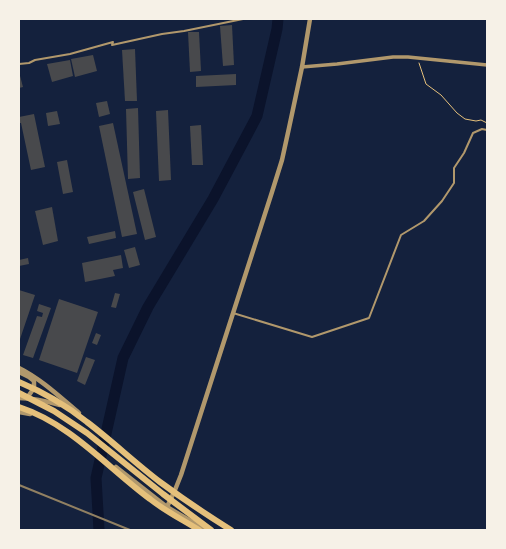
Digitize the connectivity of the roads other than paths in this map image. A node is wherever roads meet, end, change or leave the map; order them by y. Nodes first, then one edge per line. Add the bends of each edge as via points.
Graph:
1 (243, 19) edge
2 (310, 19) edge
3 (19, 64) edge
4 (487, 64) edge
5 (302, 67) junction
6 (487, 130) edge
7 (232, 313) junction
8 (19, 368) edge
9 (19, 372) edge
10 (19, 382) edge
11 (19, 393) edge
12 (19, 398) edge
13 (28, 398) junction
14 (19, 407) edge
15 (19, 412) edge
16 (88, 420) junction
17 (175, 490) junction
18 (167, 507) junction
19 (199, 530) edge
20 (206, 530) edge
21 (211, 530) edge
22 (232, 530) edge

1 - 3 lane via 112,45 113,42
2 - 5 street
4 - 5 street via 393,57
5 - 7 street via 278,173
6 - 7 lane via 482,129 473,133 454,168 454,183 442,201 424,221 401,235 369,318 312,337
7 - 17 street
8 - 16 street via 48,386
9 - 13 street via 34,381 34,388
10 - 22 main road via 58,402 87,422 160,482
11 - 21 main road via 54,411 87,433
12 - 13 street
13 - 16 street via 63,406
14 - 19 main road via 45,418 79,440 151,500
15 - 18 street via 40,416 78,437
16 - 17 street
17 - 18 street
17 - 22 street via 208,516
18 - 20 street

